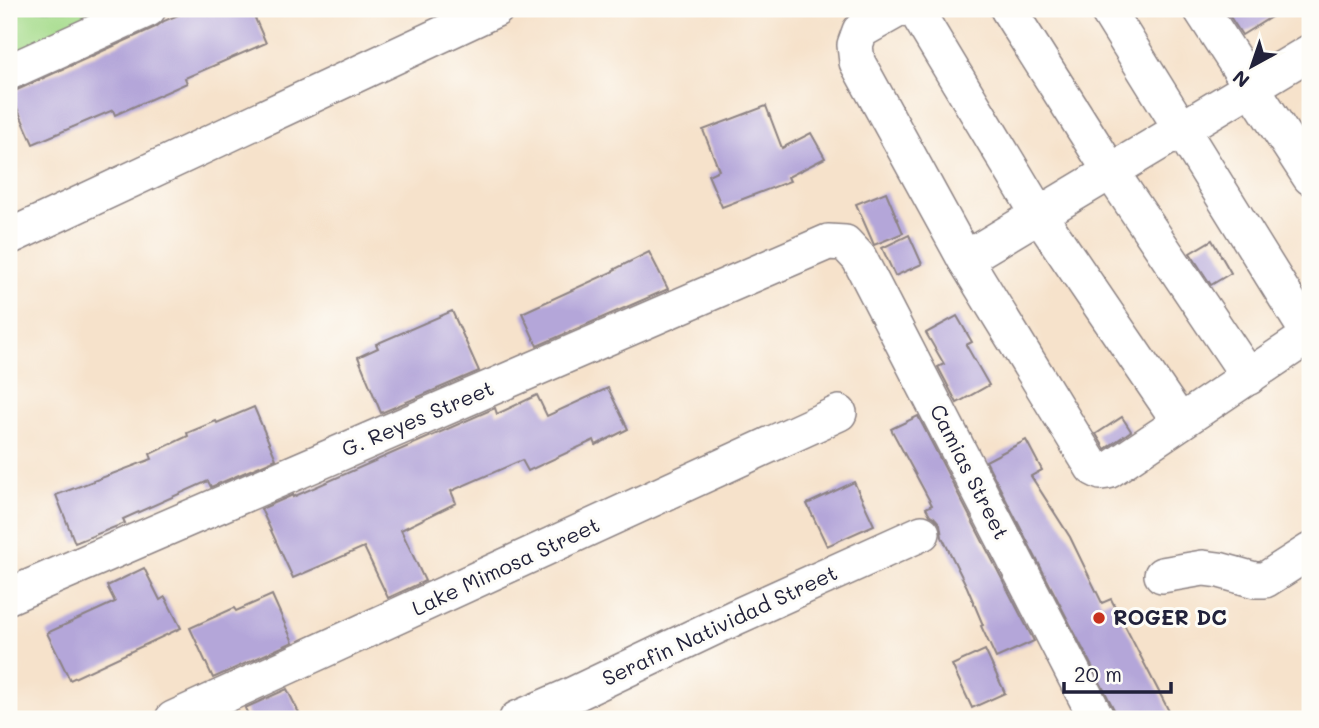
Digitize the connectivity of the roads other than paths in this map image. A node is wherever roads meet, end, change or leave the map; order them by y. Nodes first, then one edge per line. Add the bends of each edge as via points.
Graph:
1 (148, 9) edge
2 (496, 9) edge
3 (899, 9) edge
4 (915, 9) edge
5 (1008, 9) edge
6 (1107, 9) edge
7 (1201, 9) edge
8 (1310, 52) edge
9 (9, 72) edge
10 (1251, 87) junction
11 (1181, 130) junction
12 (1111, 172) junction
13 (1310, 177) edge
14 (1039, 215) junction
15 (9, 237) edge
16 (828, 242) joint
17 (965, 259) junction
18 (1310, 335) edge
19 (1249, 377) junction
20 (839, 413) dead end
21 (1180, 422) junction
22 (922, 533) dead end
23 (1310, 551) edge
24 (1162, 575) dead end
25 (9, 596) edge
26 (173, 719) edge
27 (517, 719) edge
28 (1097, 719) edge

1 - 9 street
2 - 15 street
3 - 17 street via 860,31 855,45 857,62
4 - 14 street
5 - 12 street
6 - 11 street
7 - 10 street
8 - 10 street
10 - 11 street
10 - 13 street
11 - 12 street
11 - 18 street
12 - 14 street
12 - 19 street
14 - 17 street
14 - 21 street
16 - 25 street, G. Reyes Street
16 - 28 street, Camias Street via 845,243 859,258
17 - 21 street via 1093,468 1108,471
18 - 19 street
19 - 21 street
20 - 26 street, Lake Mimosa Street
22 - 27 street, Serafin Natividad Street
23 - 24 street via 1265,580 1203,568

